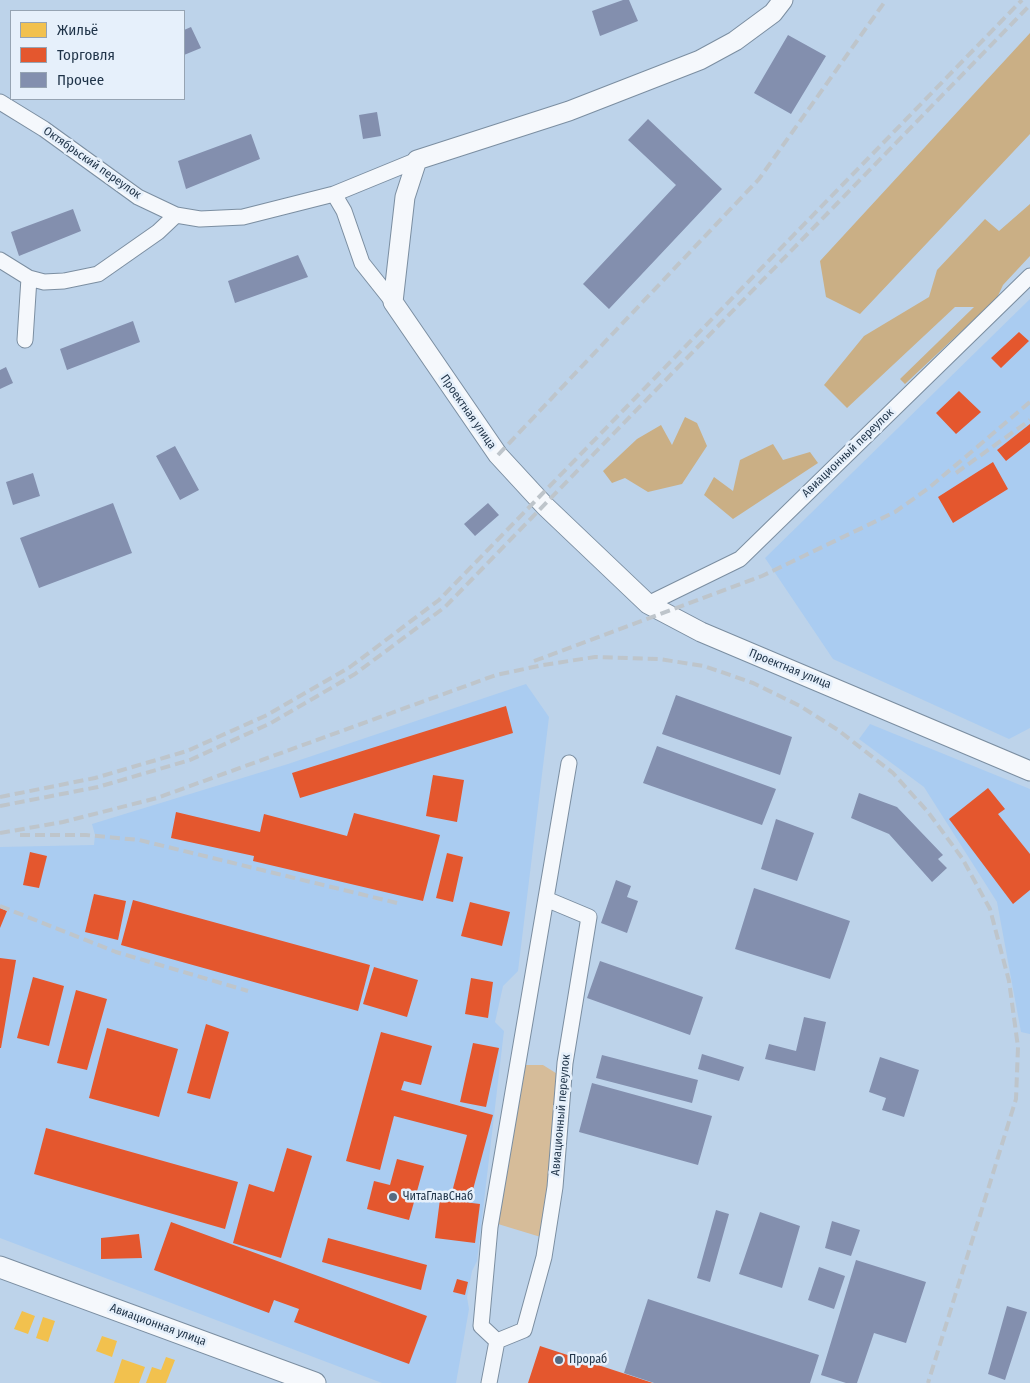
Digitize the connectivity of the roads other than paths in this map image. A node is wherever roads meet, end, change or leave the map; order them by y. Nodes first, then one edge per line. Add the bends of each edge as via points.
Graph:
1 (783, 0) edge
2 (0, 102) edge
3 (417, 160) junction
4 (334, 194) junction
5 (176, 215) junction
6 (0, 260) edge
7 (1030, 276) edge
8 (29, 278) junction
9 (393, 302) junction
10 (26, 340) dead end
11 (648, 604) junction
12 (569, 763) dead end
13 (1030, 771) edge
14 (546, 899) junction
15 (0, 1267) edge
16 (497, 1341) junction
17 (315, 1383) edge
18 (488, 1383) edge

1 - 3 street via 773,13 735,41 700,60 569,111
2 - 5 street, Октябрьский переулок via 44,129 138,197
3 - 4 street, Октябрьский переулок
3 - 9 street via 405,197
4 - 5 street, Октябрьский переулок via 243,217 200,219
4 - 9 street via 344,211 362,263
5 - 8 street via 158,232 98,274 64,281 44,282
6 - 8 street
7 - 11 street, Авиационный переулок via 740,559
8 - 10 street
9 - 11 street, Проектная улица via 498,455
11 - 13 street, Проектная улица via 700,632
12 - 14 street
14 - 16 street via 490,1227 481,1326
14 - 16 street, Авиационный переулок via 589,917 565,1062 555,1187 544,1257 524,1330
15 - 17 main road, Авиационная улица
16 - 18 street

